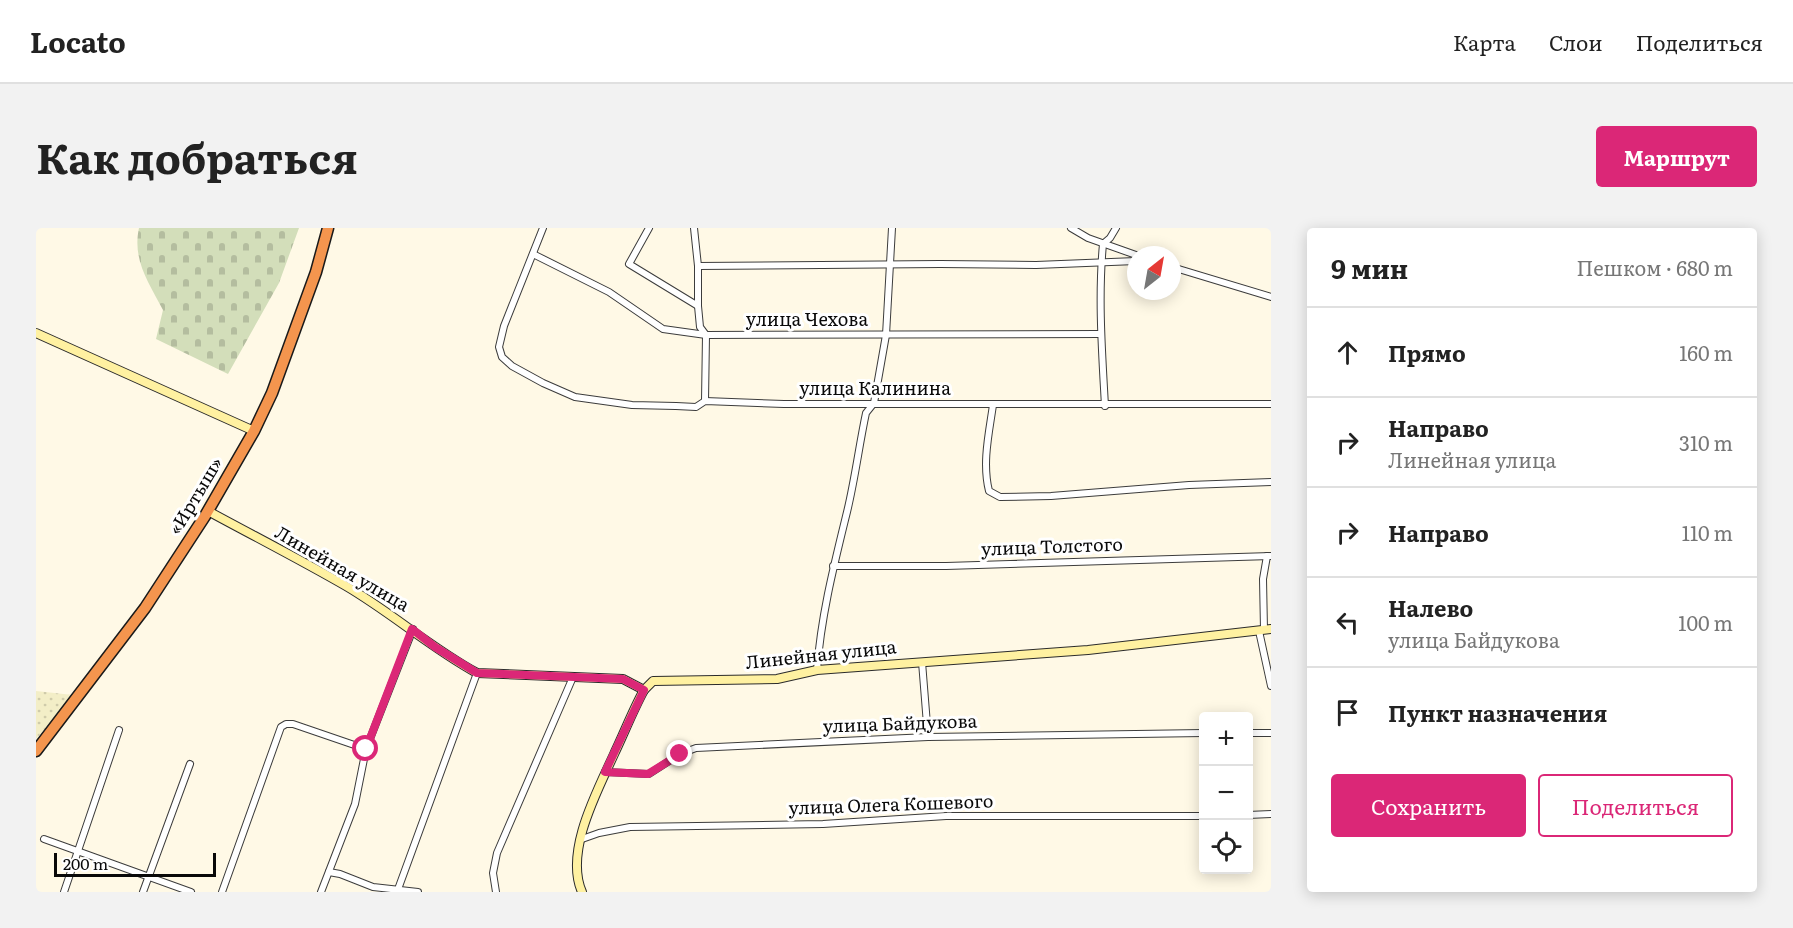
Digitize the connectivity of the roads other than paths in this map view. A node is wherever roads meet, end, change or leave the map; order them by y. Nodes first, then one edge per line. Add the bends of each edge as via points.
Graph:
1 (328, 228) edge
2 (543, 228) edge
3 (649, 228) edge
4 (694, 228) edge
5 (892, 228) edge
6 (1071, 228) edge
7 (1116, 228) edge
8 (1103, 244) junction
9 (1127, 252) edge
10 (532, 255) junction
11 (1127, 262) edge
12 (1101, 263) junction
13 (891, 265) junction
14 (698, 266) junction
15 (1181, 270) edge
16 (1271, 297) edge
17 (698, 306) junction
18 (36, 333) edge
19 (1101, 334) junction
20 (706, 335) junction
21 (886, 335) junction
22 (705, 401) junction
23 (874, 403) junction
24 (1271, 404) edge
25 (993, 405) junction
26 (1105, 406) junction
27 (254, 431) junction
28 (1271, 482) edge
29 (208, 511) junction
30 (1269, 556) edge
31 (833, 566) junction
32 (412, 629) junction
33 (1265, 630) edge
34 (922, 662) junction
35 (818, 670) junction
36 (477, 673) junction
37 (573, 677) junction
38 (1271, 686) edge
39 (644, 690) junction
40 (119, 730) dead end
41 (1271, 732) edge
42 (1199, 733) edge
43 (1253, 733) edge
44 (928, 737) junction
45 (366, 749) junction
46 (36, 752) edge
47 (190, 764) dead end
48 (605, 772) junction
49 (1271, 813) edge
50 (1253, 815) edge
51 (1199, 816) edge
52 (44, 839) dead end
53 (582, 839) junction
54 (77, 851) junction
55 (329, 872) junction
56 (148, 876) junction
57 (397, 891) edge
58 (64, 892) edge
59 (143, 892) edge
60 (191, 892) edge
61 (222, 892) edge
62 (321, 892) edge
63 (418, 892) edge
64 (496, 892) edge
65 (582, 892) edge

1 - 27 highway, «Иртыш» via 272,393
2 - 10 street
3 - 17 street via 629,264
4 - 14 street
5 - 13 street
6 - 8 street
7 - 8 street
8 - 9 street
8 - 12 street
10 - 20 street, улица Чехова via 609,292 663,329
10 - 22 street, улица Калинина via 499,347 502,357 512,366 575,397 632,405 696,407
11 - 12 street
12 - 13 street
12 - 19 street
13 - 14 street
13 - 21 street
14 - 17 street
15 - 16 street
17 - 20 street via 700,327
18 - 27 street
19 - 21 street, улица Чехова
19 - 26 street
20 - 21 street, улица Чехова
20 - 22 street
21 - 23 street
22 - 23 street, улица Калинина
23 - 25 street, улица Калинина
23 - 31 street via 866,413
24 - 26 street, улица Калинина
25 - 26 street, улица Калинина
25 - 28 street via 986,481 988,491 1000,497
27 - 29 highway, «Иртыш»
29 - 32 street, Линейная улица via 347,587
29 - 46 highway, «Иртыш» via 146,608
30 - 31 street, улица Толстого
30 - 33 street via 1263,579
31 - 35 street via 820,633
32 - 36 street, Линейная улица
32 - 45 street
33 - 34 street, Линейная улица via 1088,650
33 - 38 street
34 - 35 street, Линейная улица
34 - 44 street
35 - 39 street, Линейная улица via 777,680 652,681
36 - 37 street, Линейная улица
36 - 57 street
37 - 39 street, Линейная улица via 623,679
37 - 64 street via 497,853 493,873
39 - 48 street
40 - 54 street
41 - 43 street
42 - 44 street, улица Байдукова
44 - 48 street, улица Байдукова via 696,748 648,774
45 - 55 street via 355,804
45 - 61 street via 293,724 281,727
47 - 56 street
48 - 53 street
49 - 50 street
51 - 53 street, улица Олега Кошевого via 946,816 823,824 630,827
52 - 54 street
53 - 65 street via 577,862
54 - 56 street
54 - 58 street
55 - 57 street
55 - 62 street
56 - 59 street
56 - 60 street
57 - 63 street

